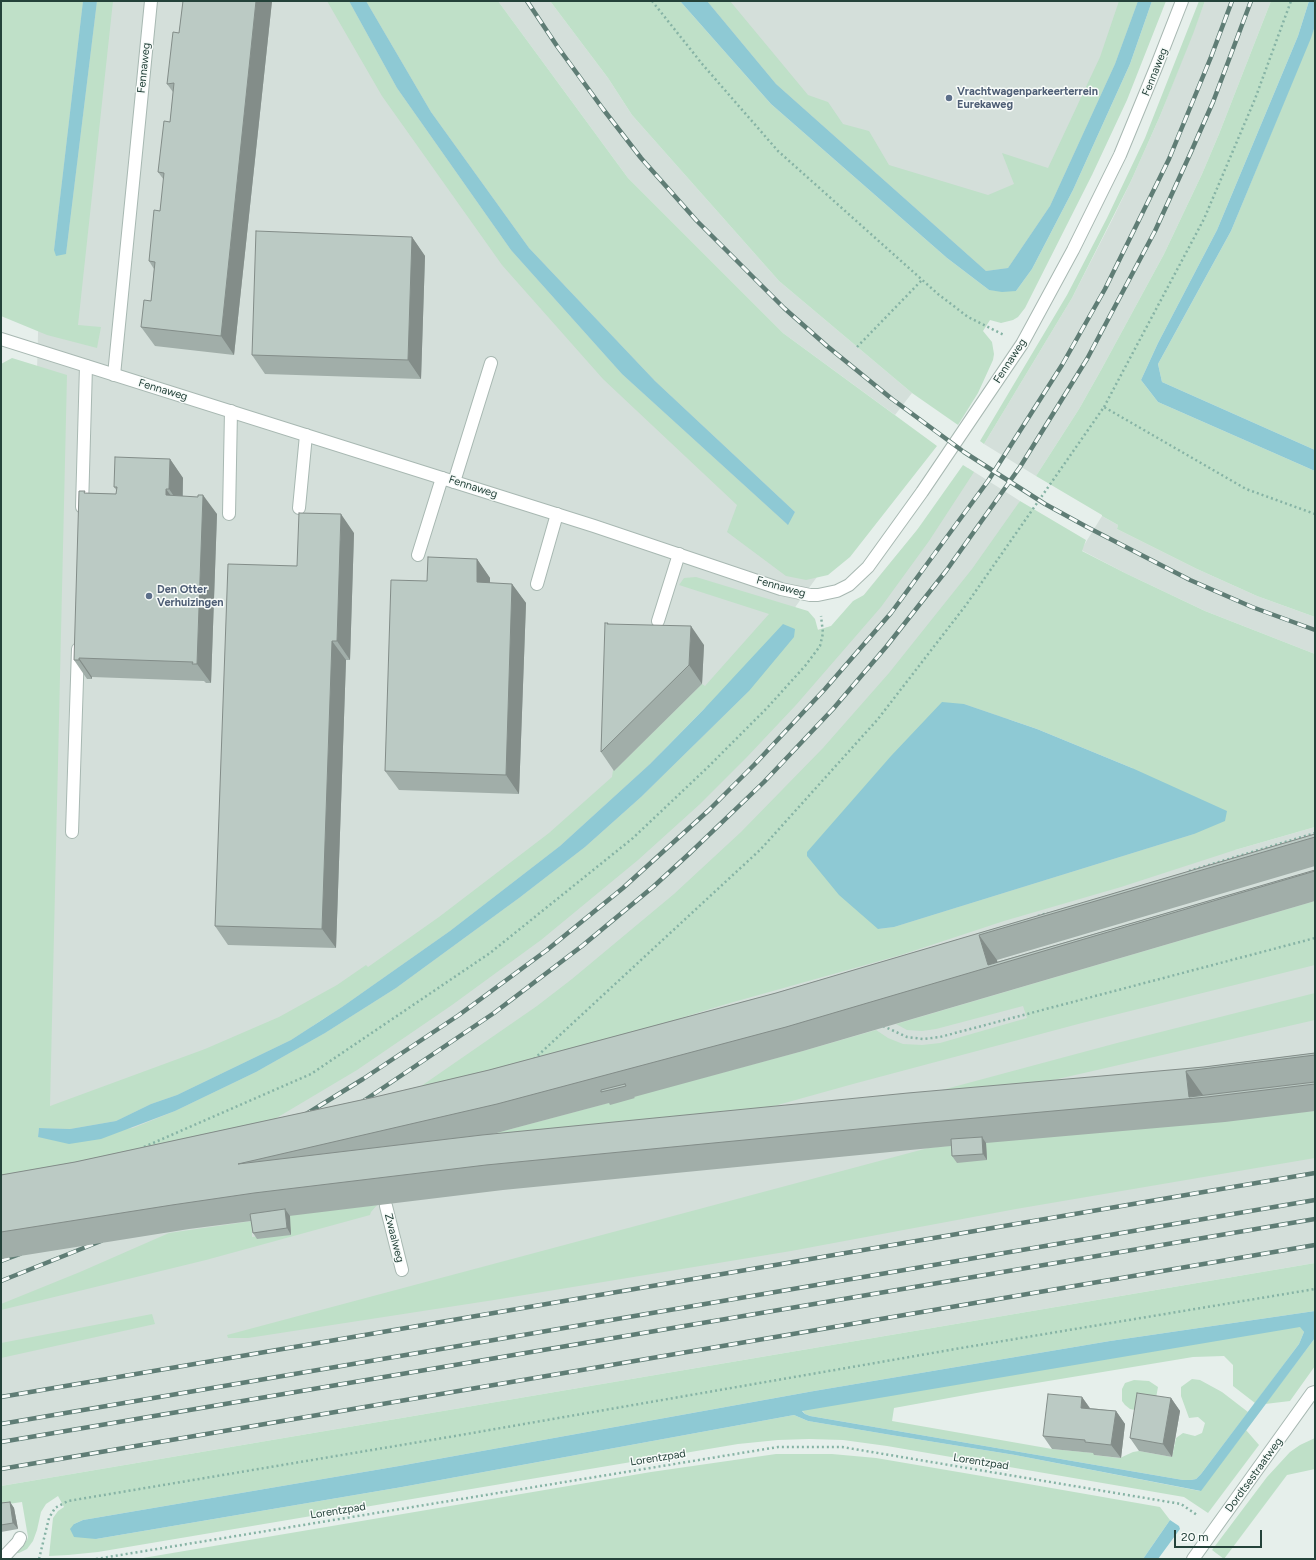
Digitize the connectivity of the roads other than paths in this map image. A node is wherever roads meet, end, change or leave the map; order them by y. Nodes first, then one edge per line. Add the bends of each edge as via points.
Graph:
1 (151, 1) edge
2 (1182, 1) edge
3 (1, 339) edge
4 (491, 363) dead end
5 (86, 366) junction
6 (114, 375) junction
7 (231, 411) junction
8 (306, 435) junction
9 (442, 478) junction
10 (454, 482) junction
11 (299, 508) dead end
12 (229, 514) dead end
13 (556, 514) junction
14 (82, 521) edge
15 (678, 554) junction
16 (418, 555) dead end
17 (537, 584) dead end
18 (658, 621) dead end
19 (78, 641) edge
20 (72, 832) dead end
21 (386, 1206) dead end
22 (402, 1270) dead end
23 (1314, 1392) edge
24 (20, 1538) dead end
25 (2, 1559) edge
26 (1193, 1559) edge

1 - 6 street, Fennaweg
2 - 15 street, Fennaweg via 1158,66 1120,155 1073,250 1022,344 868,567 849,585 837,591 818,595 803,594
3 - 5 street, Fennaweg
4 - 10 street
5 - 6 street, Fennaweg
5 - 14 street
6 - 7 street, Fennaweg
7 - 8 street, Fennaweg
7 - 12 street
8 - 9 street, Fennaweg
8 - 11 street
9 - 10 street, Fennaweg
9 - 16 street
10 - 13 street, Fennaweg
13 - 15 street, Fennaweg
13 - 17 street
15 - 18 street
19 - 20 street
21 - 22 street, Zwaalweg
23 - 26 street, Dordtsestraatweg
24 - 25 street

